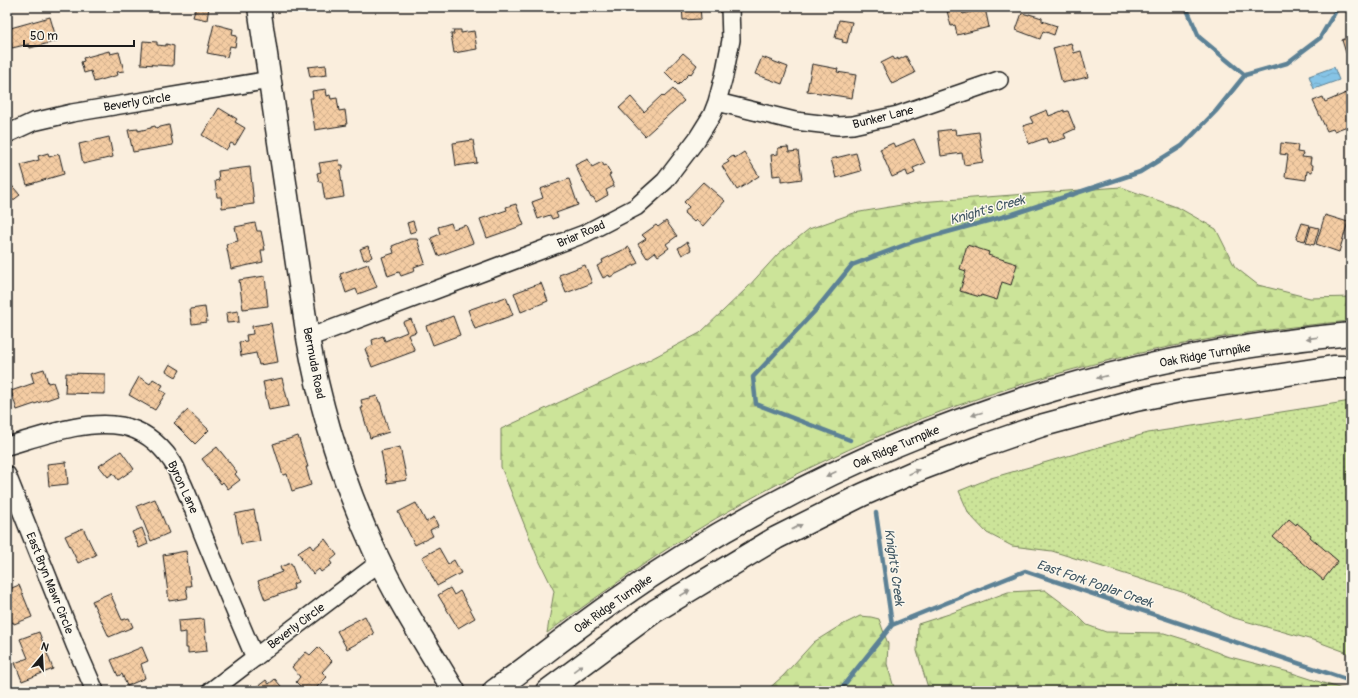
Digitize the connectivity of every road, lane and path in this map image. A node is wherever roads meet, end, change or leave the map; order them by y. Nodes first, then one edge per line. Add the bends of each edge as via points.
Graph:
1 (259, 7) edge
2 (730, 7) edge
3 (270, 80) junction
4 (999, 80) dead end
5 (717, 102) junction
6 (7, 134) edge
7 (1351, 334) edge
8 (308, 338) junction
9 (1351, 367) edge
10 (1130, 369) junction
11 (1136, 400) junction
12 (7, 446) edge
13 (7, 475) edge
14 (380, 562) junction
15 (255, 658) junction
16 (95, 691) edge
17 (211, 691) edge
18 (454, 691) edge
19 (494, 691) edge
20 (547, 691) edge

1 - 3 main road, Bermuda Road
2 - 5 street, Briar Road via 731,40
3 - 6 street, Beverly Circle via 72,113 33,122
3 - 8 main road, Bermuda Road
4 - 5 street, Bunker Lane via 898,115 853,125 795,122
5 - 8 street, Briar Road via 697,139 665,181 630,211 584,234
7 -> 10 main road, Oak Ridge Turnpike via 1202,355
8 - 14 main road, Bermuda Road via 314,375 330,436 351,495
9 - 11 main road via 1185,390
10 - 11 main road
10 -> 19 main road, Oak Ridge Turnpike via 970,416 891,447 825,477 772,504 687,554 613,602
20 -> 11 main road via 656,611 776,538 862,495 979,447 1040,426
12 - 15 street, Byron Lane via 62,431 107,424 138,430 156,442 172,461 187,493
13 - 16 street, East Bryn Mawr Circle
14 - 15 street, Beverly Circle
14 - 18 main road, Bermuda Road
15 - 17 street, Beverly Circle

